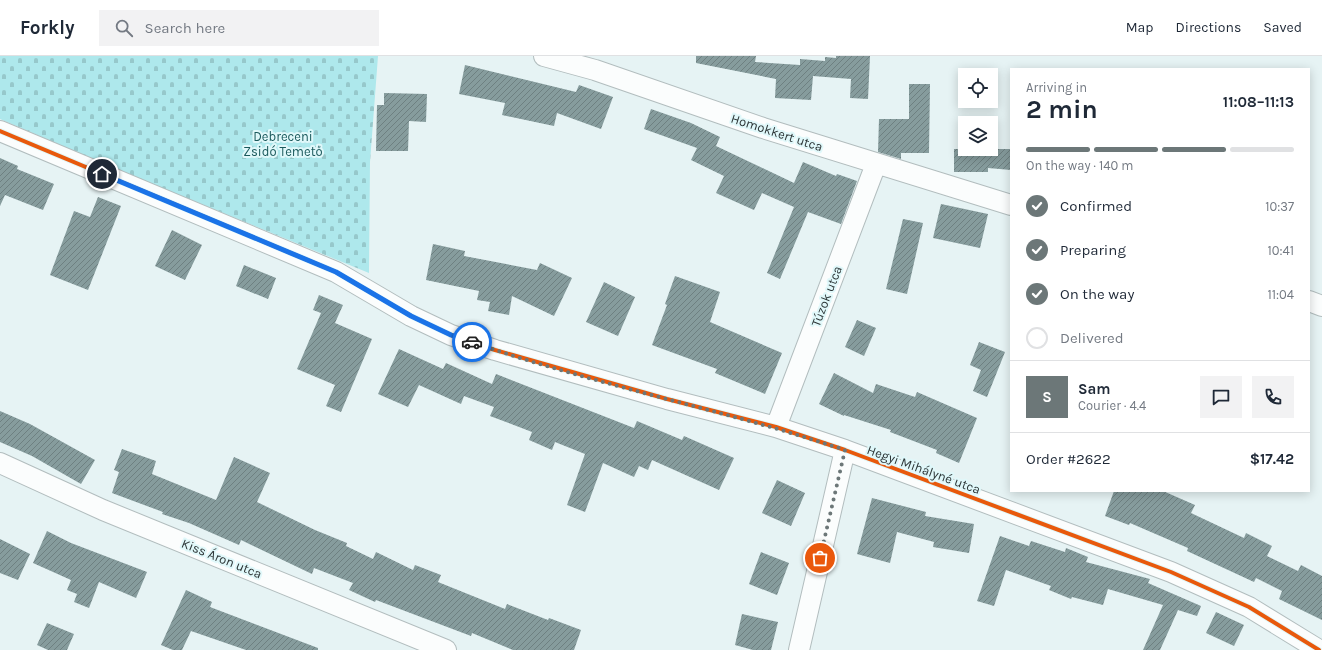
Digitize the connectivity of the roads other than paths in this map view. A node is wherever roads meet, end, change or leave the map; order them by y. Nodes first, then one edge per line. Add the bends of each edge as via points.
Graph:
1 (544, 56) edge
2 (0, 131) edge
3 (876, 164) junction
4 (1010, 205) edge
5 (1310, 301) edge
6 (1322, 306) edge
7 (776, 427) junction
8 (845, 450) junction
9 (0, 463) edge
10 (446, 650) edge
11 (799, 650) edge
12 (1319, 650) edge

1 - 3 street, Homokkert utca via 595,70
2 - 7 street, Hegyi Mihályné utca via 336,272 411,316 451,335 652,395
3 - 4 street, Homokkert utca
3 - 7 street, Túzok utca
5 - 6 street
7 - 8 street, Hegyi Mihályné utca
8 - 11 street
8 - 12 street, Hegyi Mihályné utca via 1171,572 1249,608
9 - 10 street, Kiss Áron utca via 103,510

